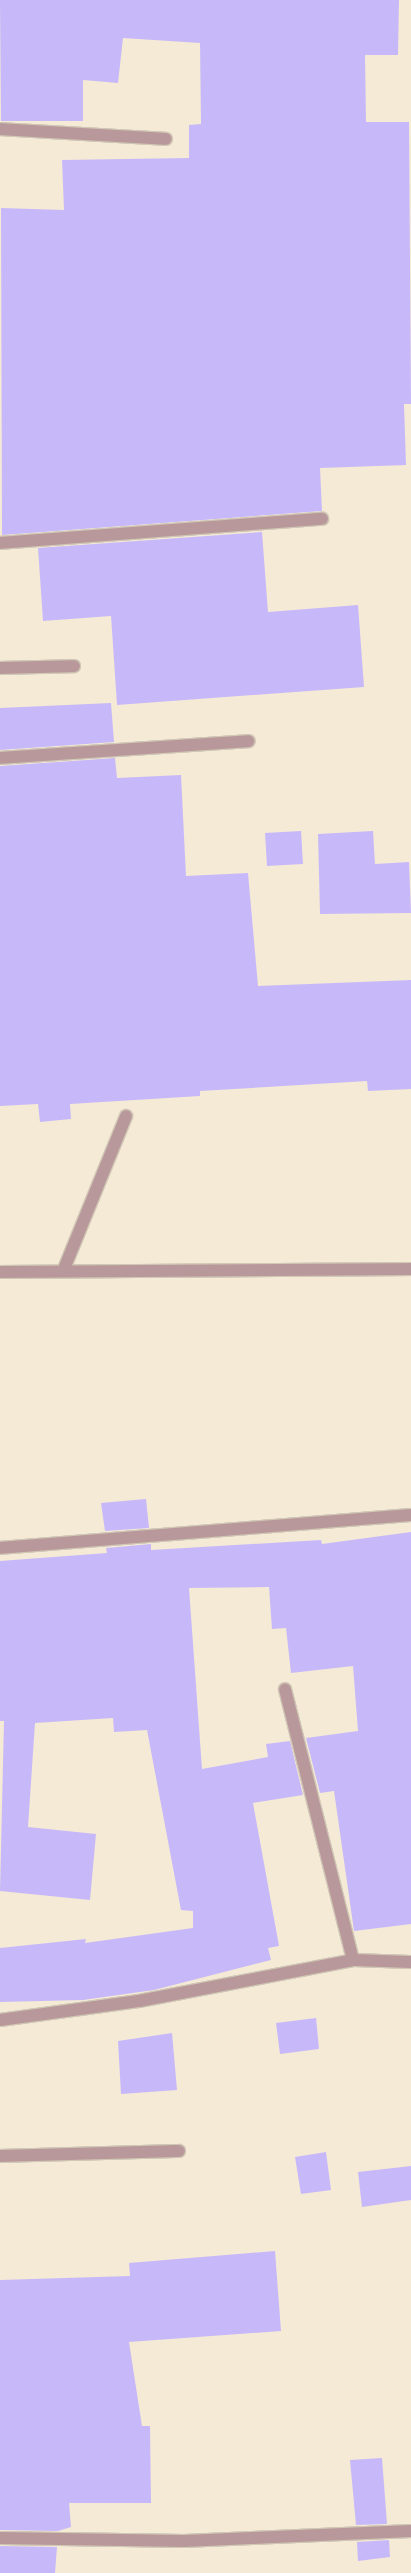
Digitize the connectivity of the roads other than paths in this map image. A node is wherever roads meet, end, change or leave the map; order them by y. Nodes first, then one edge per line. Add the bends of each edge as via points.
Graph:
1 (0, 129) edge
2 (166, 139) dead end
3 (322, 519) dead end
4 (0, 543) edge
5 (74, 666) dead end
6 (0, 668) edge
7 (248, 740) dead end
8 (0, 758) edge
9 (126, 1116) dead end
10 (64, 1269) junction
11 (411, 1269) edge
12 (0, 1272) edge
13 (411, 1515) edge
14 (0, 1548) edge
15 (285, 1689) dead end
16 (353, 1960) junction
17 (411, 1962) edge
18 (0, 2020) edge
19 (179, 2150) dead end
20 (0, 2156) edge
21 (411, 2531) edge
22 (0, 2538) edge

1 - 2 street
3 - 4 street
5 - 6 street
7 - 8 street
9 - 10 street
10 - 11 street
10 - 12 street
13 - 14 street
15 - 16 street
16 - 17 street
16 - 18 street via 130,2003
19 - 20 street
21 - 22 street via 184,2541

